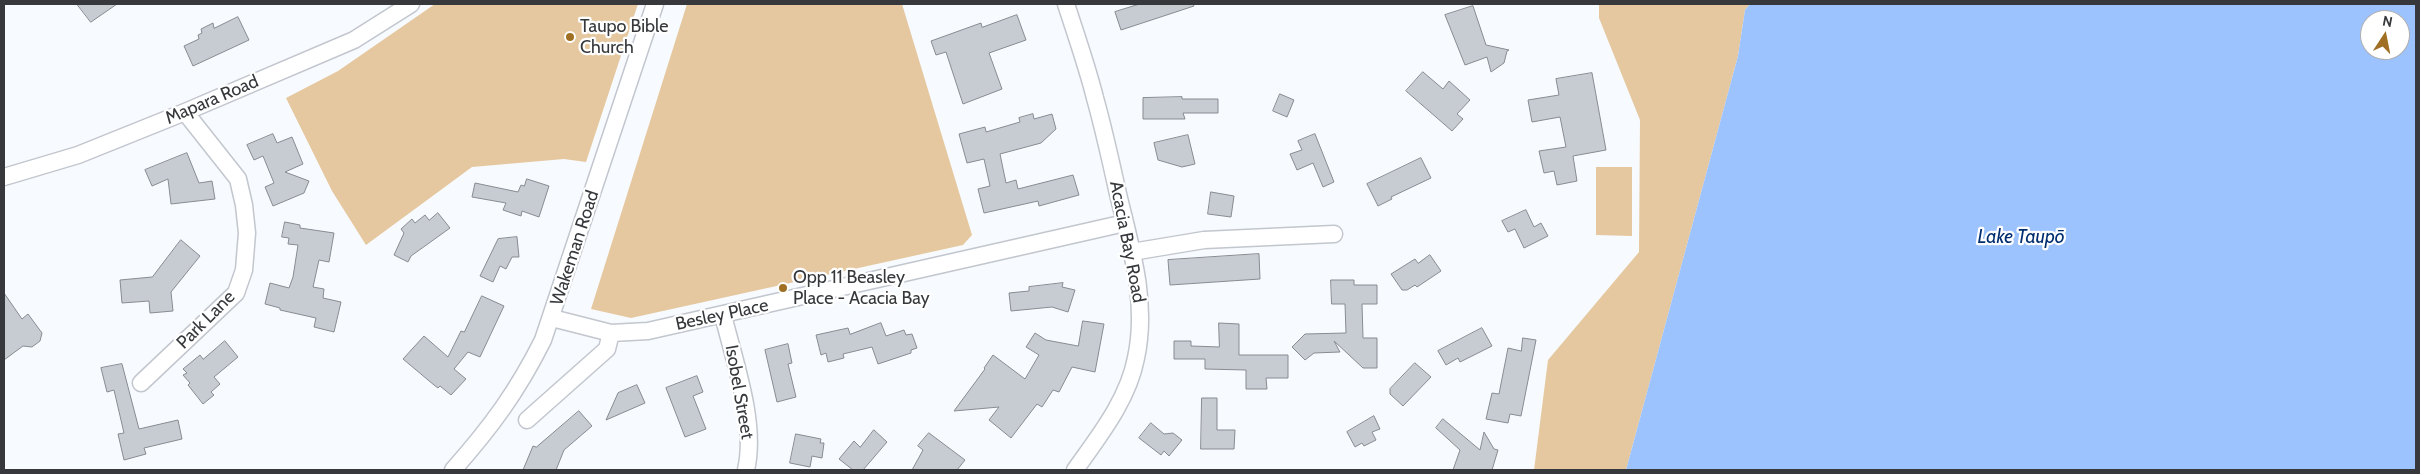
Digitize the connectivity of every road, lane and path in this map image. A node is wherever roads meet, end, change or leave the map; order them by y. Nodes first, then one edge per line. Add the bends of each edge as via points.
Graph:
1 (411, 4) edge
2 (656, 4) edge
3 (1066, 4) edge
4 (185, 112) junction
5 (4, 177) edge
6 (1125, 223) junction
7 (1334, 234) dead end
8 (1132, 252) junction
9 (723, 315) junction
10 (552, 318) junction
11 (611, 332) junction
12 (141, 383) dead end
13 (527, 420) dead end
14 (454, 470) edge
15 (746, 470) edge
16 (1075, 470) edge

1 - 4 street, Mapara Road via 354,40
2 - 10 street, Wakeman Road
3 - 6 street, Acacia Bay Road via 1095,96
4 - 5 street, Mapara Road via 78,155
4 - 12 street, Park Lane via 238,179 247,233 244,270 236,293
6 - 8 street, Acacia Bay Road
6 - 9 street, Besley Place
7 - 8 street via 1212,240
8 - 16 street, Acacia Bay Road via 1139,287 1141,326 1136,360 1113,415
9 - 11 street, Besley Place via 648,331
9 - 15 street, Isobel Street via 747,418 749,455
10 - 11 street, Besley Place
10 - 14 street, Wakeman Road via 524,379
11 - 13 street via 608,349

